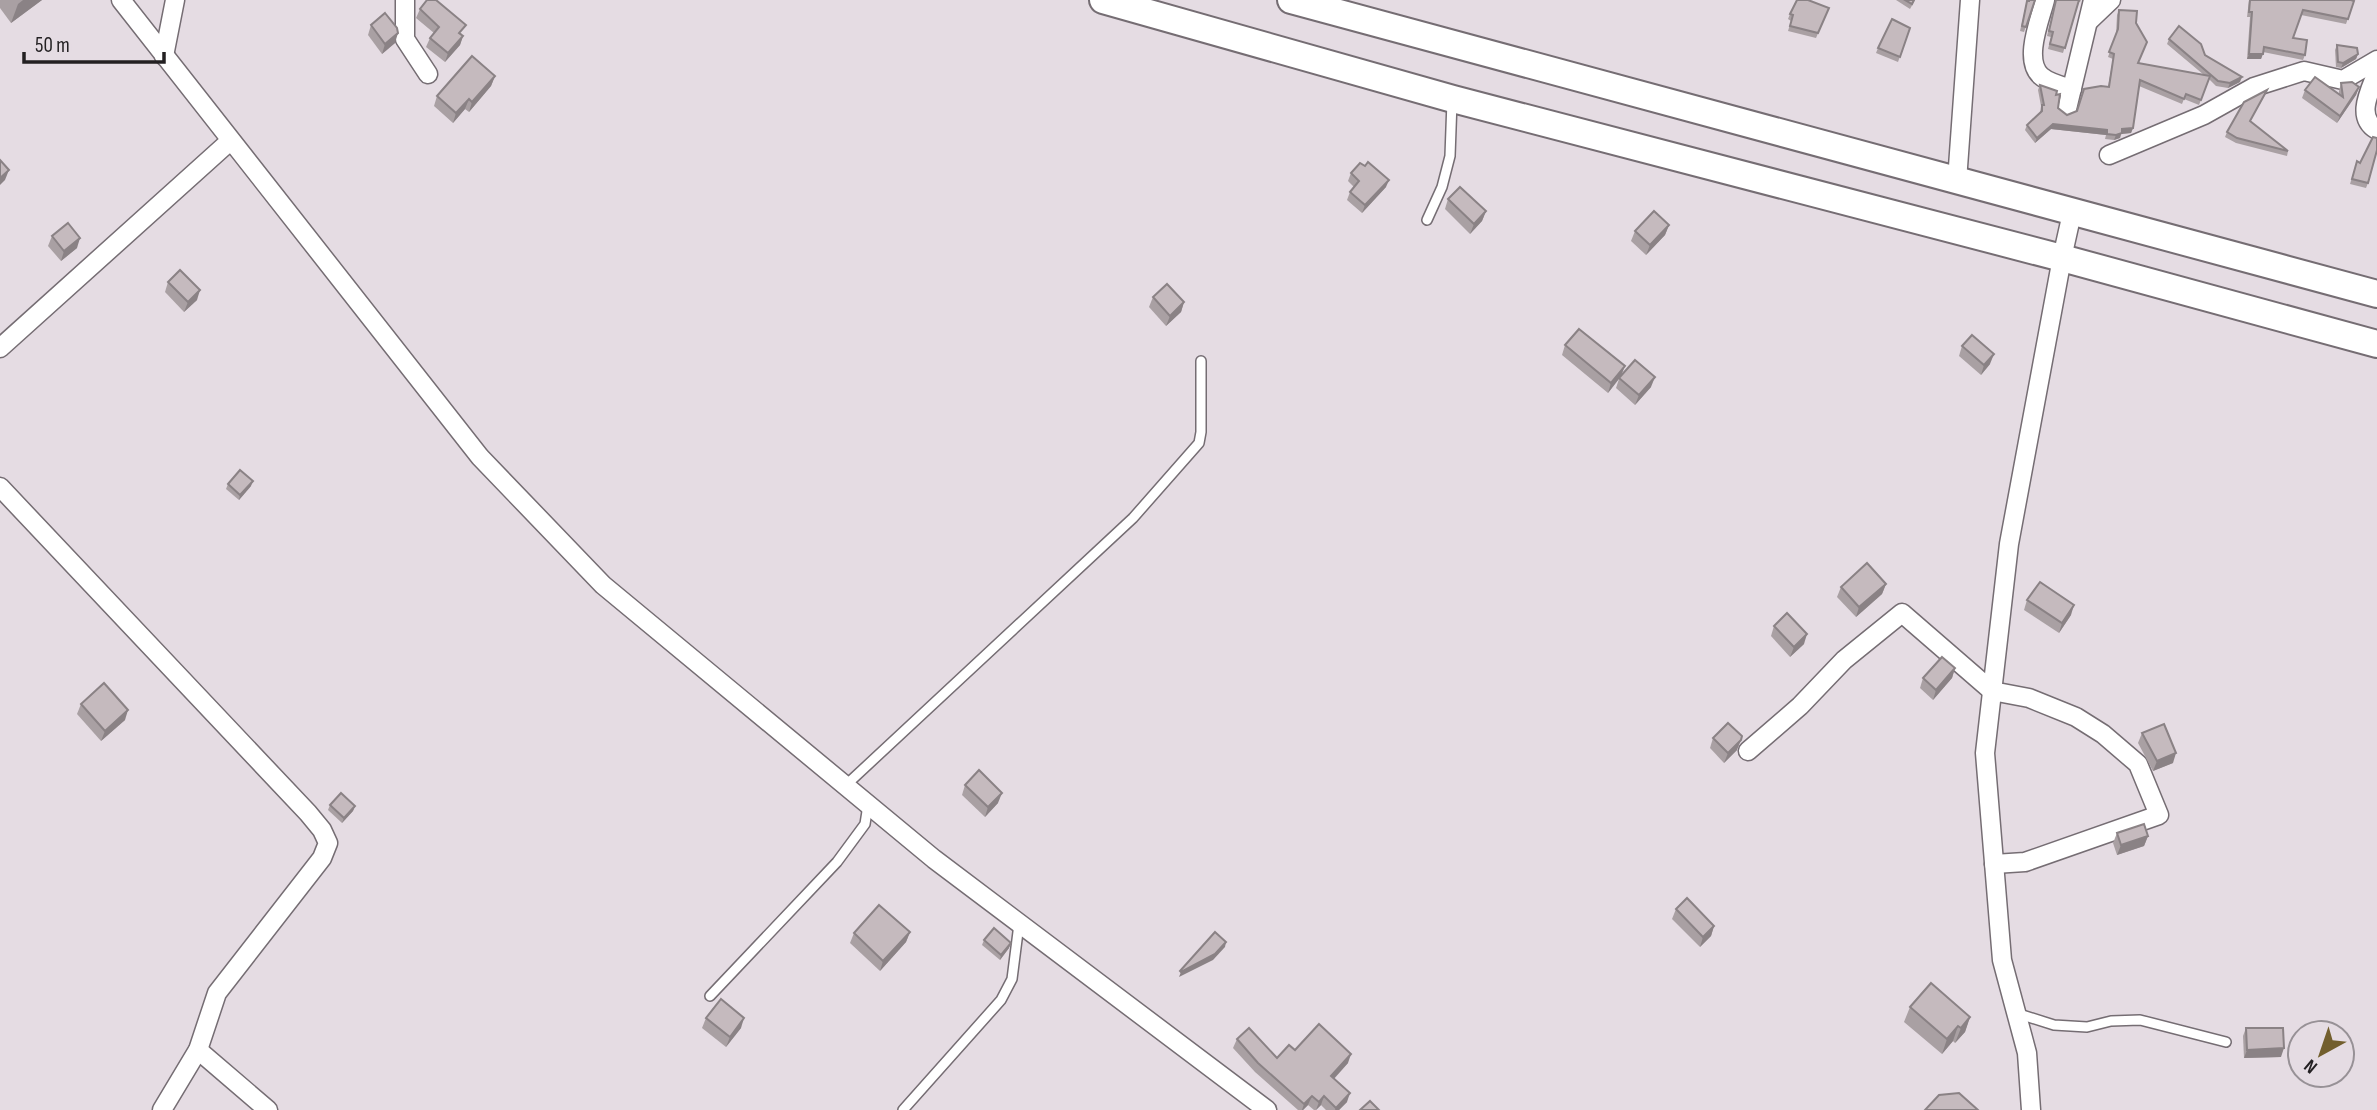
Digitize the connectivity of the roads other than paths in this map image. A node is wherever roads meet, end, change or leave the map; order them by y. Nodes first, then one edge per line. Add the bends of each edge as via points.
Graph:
1 (121, 0) edge
2 (175, 0) edge
3 (405, 0) edge
4 (1103, 0) edge
5 (1291, 0) edge
6 (1970, 0) edge
7 (2045, 0) edge
8 (2093, 0) edge
9 (2111, 0) edge
10 (2090, 20) junction
11 (164, 56) junction
12 (2377, 60) edge
13 (2377, 72) edge
14 (428, 74) dead end
15 (2073, 89) junction
16 (1452, 99) junction
17 (2067, 110) dead end
18 (2377, 130) edge
19 (230, 141) junction
20 (2109, 155) dead end
21 (1957, 181) junction
22 (2072, 213) junction
23 (1427, 219) dead end
24 (2062, 258) junction
25 (2377, 294) edge
26 (2377, 344) edge
27 (0, 348) edge
28 (1201, 361) dead end
29 (0, 487) edge
30 (1992, 691) junction
31 (1748, 751) dead end
32 (845, 786) junction
33 (868, 805) junction
34 (1994, 864) junction
35 (1019, 922) junction
36 (710, 996) dead end
37 (2016, 1013) junction
38 (2227, 1042) dead end
39 (198, 1050) junction
40 (1261, 1108) edge
41 (162, 1110) edge
42 (268, 1110) edge
43 (902, 1110) edge
44 (2031, 1110) edge

1 - 11 street
2 - 11 street
3 - 14 street via 405,39
4 - 16 main road
5 - 21 main road
6 - 21 street
7 - 15 street via 2033,61 2042,77
8 - 10 street
9 - 10 street
10 - 15 street
11 - 19 street
12 - 20 street via 2343,80 2304,71 2254,87 2204,115
13 - 18 street via 2365,114
15 - 17 street
16 - 23 lane via 1450,156
16 - 24 main road
19 - 27 street
19 - 32 street via 480,457 603,585
21 - 22 main road
22 - 24 street
22 - 25 main road
24 - 26 main road
24 - 30 street via 2010,544
28 - 32 lane via 1199,443 1133,518
29 - 39 street via 308,813 328,843 322,858 217,993
30 - 31 street via 1902,613 1844,660
30 - 34 street via 1985,753
30 - 34 street via 2029,698 2103,734 2137,764 2159,815 2025,862
32 - 33 street
33 - 35 street
33 - 36 lane via 864,824 836,862
34 - 37 street via 2003,960
35 - 40 street
35 - 43 lane via 1012,979 1001,1000
37 - 38 lane via 2054,1025 2087,1027 2140,1020
37 - 44 street via 2027,1054
39 - 41 street
39 - 42 street

